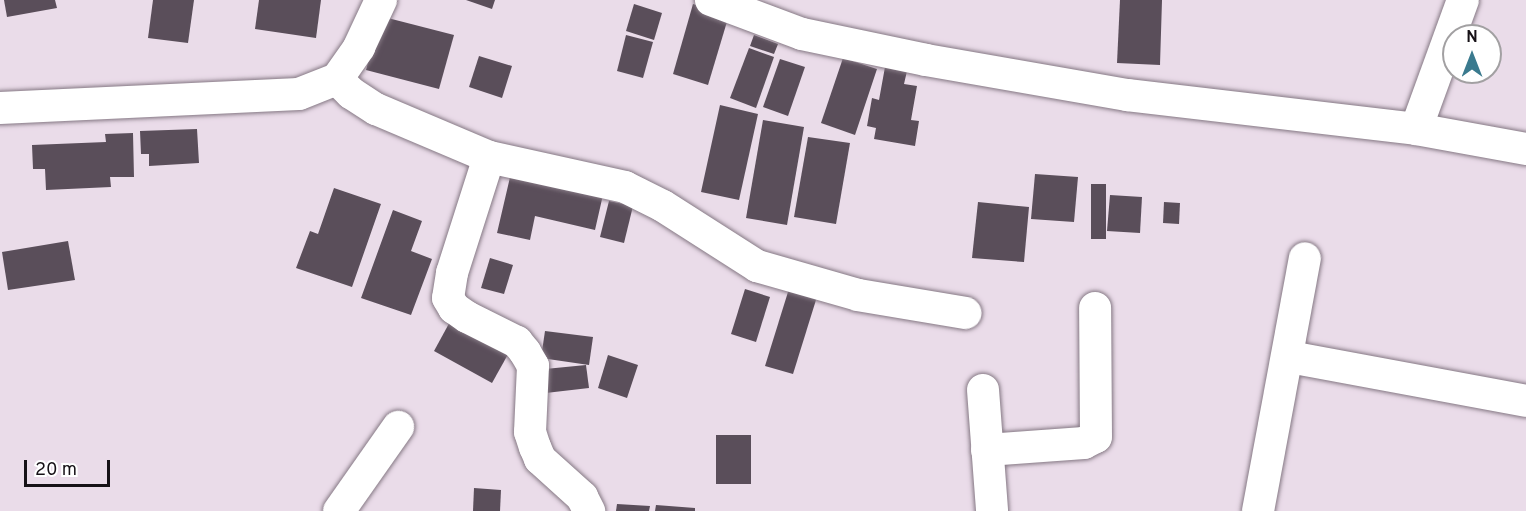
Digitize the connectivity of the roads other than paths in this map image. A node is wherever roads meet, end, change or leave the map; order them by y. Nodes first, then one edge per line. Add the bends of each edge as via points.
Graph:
1 (381, 0) edge
2 (711, 0) edge
3 (1463, 0) edge
4 (337, 79) junction
5 (0, 108) edge
6 (1416, 129) junction
7 (1526, 149) edge
8 (489, 157) junction
9 (1305, 258) dead end
10 (1095, 308) dead end
11 (965, 313) dead end
12 (1289, 357) junction
13 (983, 390) dead end
14 (1526, 401) edge
15 (398, 427) dead end
16 (987, 450) junction
17 (339, 511) edge
18 (589, 511) edge
19 (992, 511) edge
20 (1258, 511) edge

1 - 4 street via 359,47
2 - 6 street via 802,34 926,60 1127,95
3 - 6 street
4 - 5 street via 299,94
4 - 8 street via 376,109
6 - 7 street
8 - 11 street via 625,187 663,206 757,266 858,295
8 - 18 street via 452,273 448,298 454,308 517,342 525,352 533,366 530,432 535,447 540,459 582,497
9 - 12 street
10 - 16 street via 1096,437 1084,443
12 - 14 street
12 - 20 street
13 - 16 street
15 - 17 street
16 - 19 street

